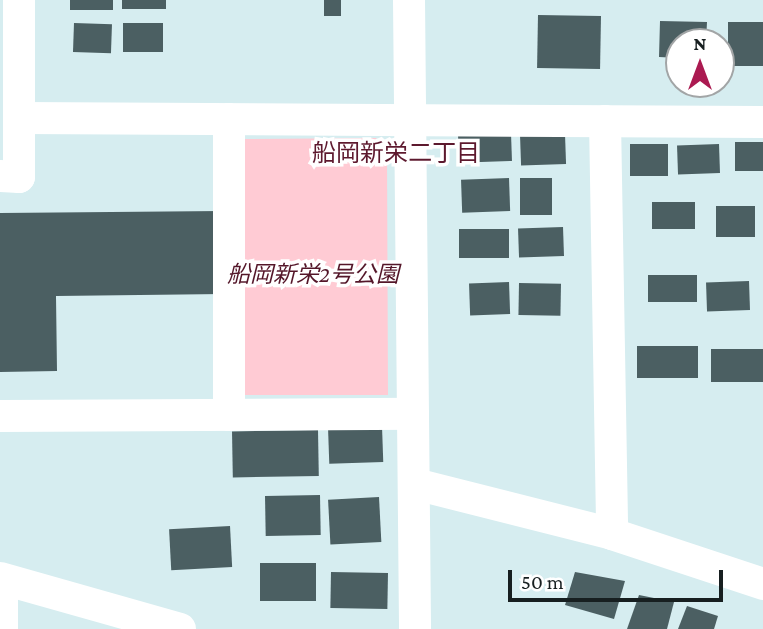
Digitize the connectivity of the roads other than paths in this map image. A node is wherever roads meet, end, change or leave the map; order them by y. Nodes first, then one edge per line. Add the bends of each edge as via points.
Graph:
1 (19, 0) edge
2 (409, 0) edge
3 (20, 118) junction
4 (229, 119) junction
5 (412, 119) junction
6 (606, 121) junction
7 (763, 122) edge
8 (0, 176) edge
9 (413, 414) junction
10 (229, 415) junction
11 (0, 416) edge
12 (415, 485) junction
13 (612, 534) junction
14 (1, 579) edge
15 (763, 584) edge
16 (2, 629) edge
17 (180, 629) edge
18 (415, 629) edge

1 - 3 street
2 - 5 street
3 - 4 street
3 - 8 street via 19,177
4 - 5 street
4 - 10 street
5 - 6 street
5 - 9 street
6 - 7 street
6 - 13 street
9 - 10 street
9 - 12 street
10 - 11 street
12 - 13 street
12 - 18 street
13 - 15 street
14 - 16 street
14 - 17 street

